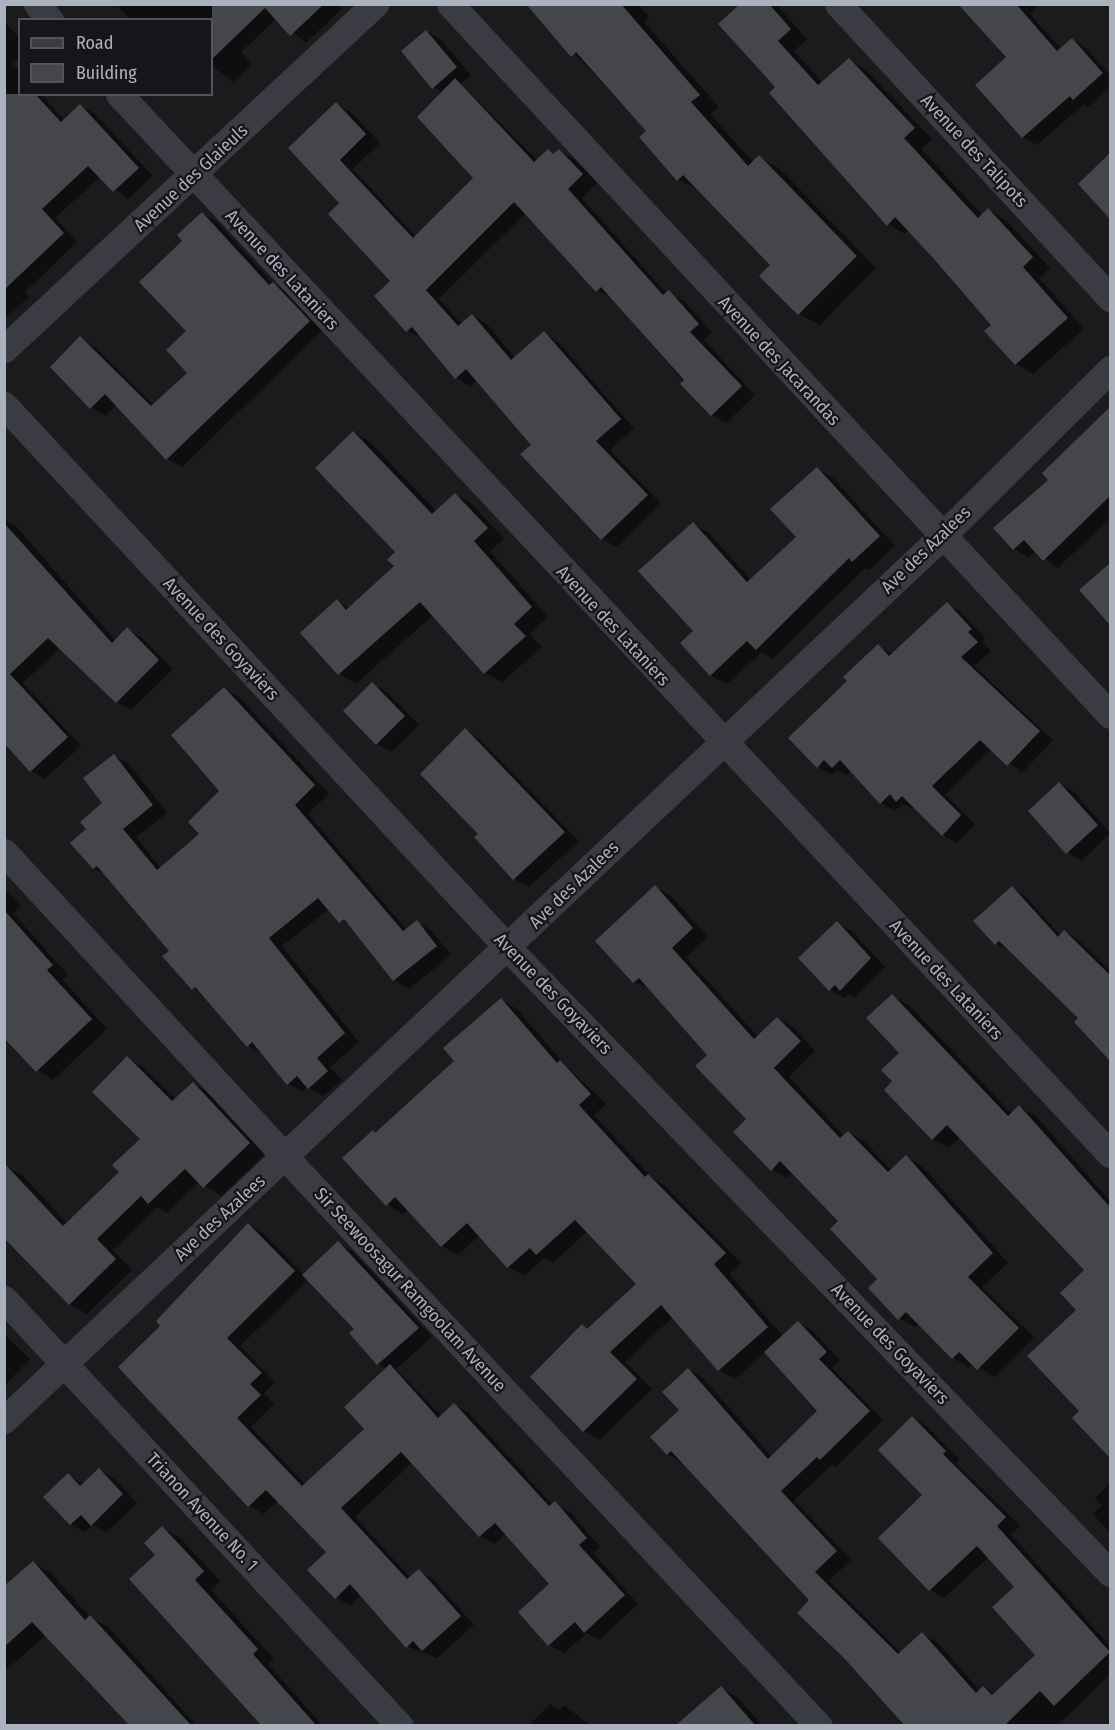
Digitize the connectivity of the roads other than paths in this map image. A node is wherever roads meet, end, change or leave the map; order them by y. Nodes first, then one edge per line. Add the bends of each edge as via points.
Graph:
1 (37, 4) edge
2 (375, 4) edge
3 (450, 4) edge
4 (838, 4) edge
5 (48, 18) edge
6 (121, 96) edge
7 (194, 176) junction
8 (1110, 298) edge
9 (4, 349) edge
10 (1110, 369) edge
11 (4, 405) edge
12 (942, 536) junction
13 (1110, 715) edge
14 (723, 744) junction
15 (4, 852) edge
16 (508, 948) junction
17 (1110, 1154) edge
18 (285, 1158) junction
19 (4, 1299) edge
20 (63, 1363) junction
21 (4, 1420) edge
22 (1110, 1573) edge
23 (400, 1725) edge
24 (819, 1725) edge

1 - 5 street
2 - 7 street, Avenue des Glaieuls
3 - 12 street, Avenue des Jacarandas
4 - 8 street, Avenue des Talipots
6 - 7 street, Avenue des Lataniers
7 - 9 street, Avenue des Glaieuls
7 - 14 street, Avenue des Lataniers
10 - 12 street, Ave des Azalees
11 - 16 street, Avenue des Goyaviers
12 - 13 street, Avenue des Jacarandas
12 - 14 street, Ave des Azalees
14 - 16 street, Ave des Azalees
14 - 17 street, Avenue des Lataniers
15 - 18 street, Sir Seewoosagur Ramgoolam Avenue
16 - 18 street, Ave des Azalees
16 - 22 street, Avenue des Goyaviers
18 - 20 street, Ave des Azalees
18 - 24 street, Sir Seewoosagur Ramgoolam Avenue
19 - 20 street, Trianon Avenue No. 1
20 - 21 street, Ave des Azalees
20 - 23 street, Trianon Avenue No. 1

